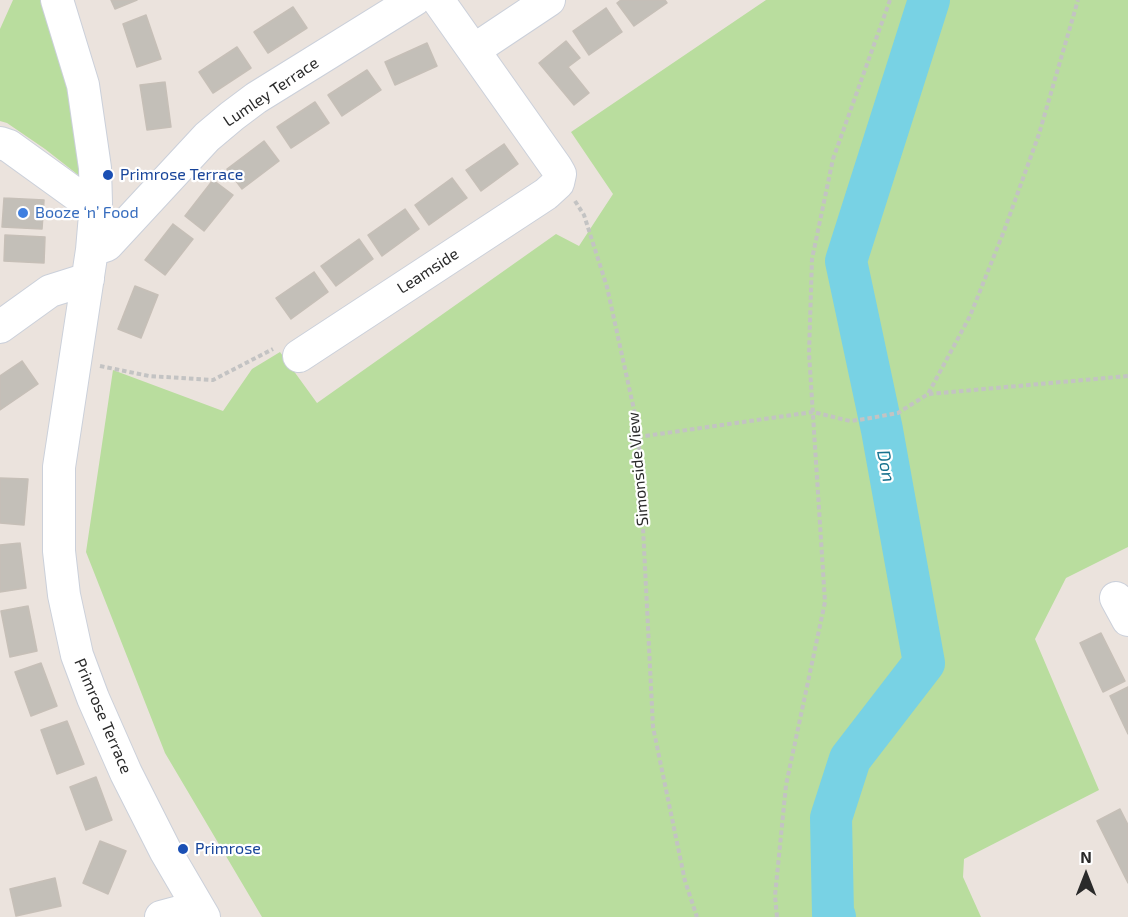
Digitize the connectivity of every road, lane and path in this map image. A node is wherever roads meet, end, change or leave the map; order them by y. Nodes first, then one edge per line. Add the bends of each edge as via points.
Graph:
1 (57, 0) edge
2 (414, 0) edge
3 (438, 0) edge
4 (549, 0) edge
5 (890, 0) edge
6 (1078, 0) edge
7 (474, 50) junction
8 (0, 143) edge
9 (557, 184) junction
10 (96, 203) junction
11 (90, 265) junction
12 (0, 327) edge
13 (291, 350) joint
14 (75, 360) junction
15 (1128, 376) edge
16 (928, 394) junction
17 (813, 412) junction
18 (638, 436) junction
19 (201, 912) edge
20 (161, 917) edge
21 (697, 917) edge
22 (777, 917) edge

1 - 10 street, Primrose Terrace via 83,85
2 - 11 street, Lumley Terrace via 232,116 207,137
3 - 7 street
4 - 7 street
5 - 17 path via 833,159 812,259 809,353
6 - 16 path via 1039,134 1004,231 970,316
7 - 9 street via 556,167 560,174
8 - 10 street via 81,198
9 - 13 street, Leamside
9 - 18 path, Simonside View via 584,215 607,287
10 - 11 street, Primrose Terrace
11 - 12 street, Lumley Terrace
11 - 14 street, Primrose Terrace
13 - 14 path via 213,380 149,376
14 - 19 street, Primrose Terrace via 58,505 64,595 74,645 126,773
15 - 16 path
16 - 17 path via 898,413 865,419 850,421
17 - 18 path
17 - 22 path via 825,602 786,785 775,896
18 - 21 path, Simonside View via 653,727 685,881
19 - 20 street

